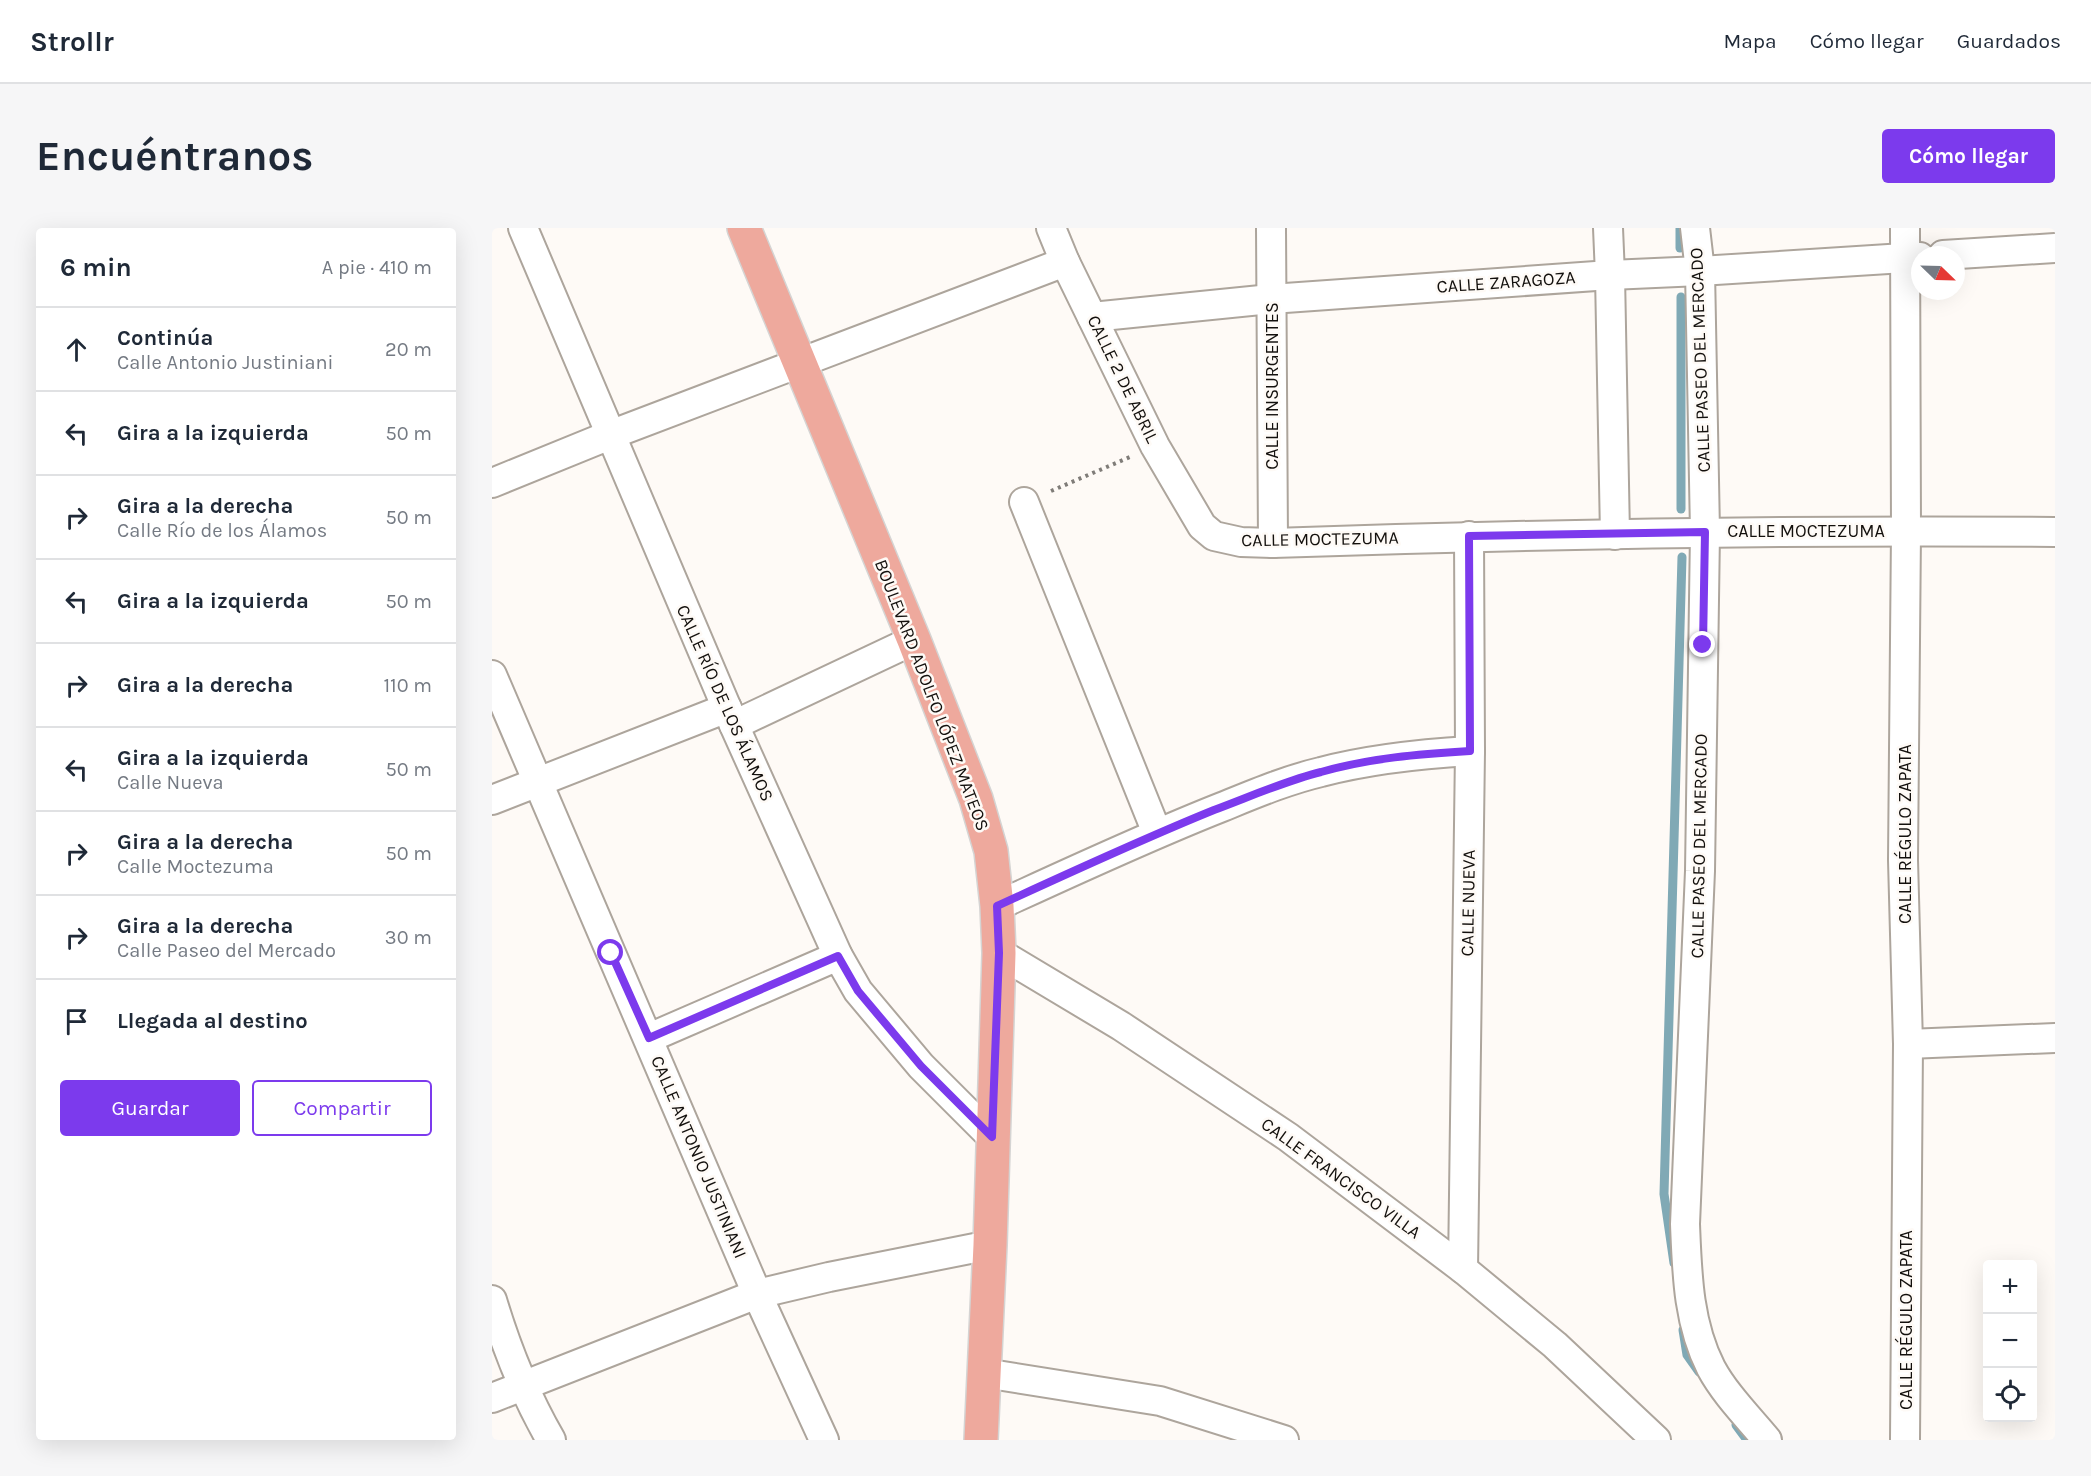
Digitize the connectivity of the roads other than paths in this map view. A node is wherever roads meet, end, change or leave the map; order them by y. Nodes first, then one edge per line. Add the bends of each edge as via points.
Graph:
1 (523, 228) edge
2 (744, 228) edge
3 (1051, 228) edge
4 (1271, 228) edge
5 (1608, 228) edge
6 (1695, 228) edge
7 (1905, 228) edge
8 (2055, 248) edge
9 (1911, 250) edge
10 (1965, 254) edge
11 (1911, 257) edge
12 (1065, 262) junction
13 (1700, 271) junction
14 (1610, 275) junction
15 (1271, 299) junction
16 (1912, 300) edge
17 (1092, 317) junction
18 (799, 365) junction
19 (610, 435) junction
20 (492, 483) edge
21 (1024, 502) road end
22 (1202, 526) joint
23 (1906, 531) junction
24 (1705, 532) junction
25 (2055, 532) edge
26 (1615, 535) junction
27 (1469, 536) junction
28 (1273, 543) junction
29 (914, 640) junction
30 (492, 675) edge
31 (731, 717) junction
32 (1470, 751) junction
33 (537, 783) junction
34 (492, 800) edge
35 (1157, 833) junction
36 (997, 906) junction
37 (999, 953) junction
38 (838, 956) junction
39 (649, 1038) junction
40 (2055, 1038) edge
41 (1908, 1044) junction
42 (992, 1137) junction
43 (990, 1245) junction
44 (1463, 1269) junction
45 (757, 1294) junction
46 (492, 1300) edge
47 (984, 1373) junction
48 (522, 1385) junction
49 (492, 1398) edge
50 (551, 1440) edge
51 (824, 1440) edge
52 (981, 1440) edge
53 (1284, 1440) edge
54 (1656, 1440) edge
55 (1767, 1440) edge
56 (1905, 1440) edge

1 - 19 street, CALLE RÍO DE LOS ÁLAMOS
2 - 18 main road, BOULEVARD ADOLFO LÓPEZ MATEOS
3 - 12 street, CALLE 2 DE ABRIL
4 - 15 street, CALLE INSURGENTES
5 - 14 street
6 - 13 street, CALLE PASEO DEL MERCADO
7 - 9 street, CALLE RÉGULO ZAPATA
8 - 10 street
11 - 13 street, CALLE ZARAGOZA
12 - 17 street, CALLE 2 DE ABRIL
12 - 18 street
13 - 14 street, CALLE ZARAGOZA
13 - 24 street, CALLE PASEO DEL MERCADO
14 - 15 street, CALLE ZARAGOZA
14 - 26 street
15 - 17 street, CALLE ZARAGOZA
15 - 28 street, CALLE INSURGENTES
16 - 23 street, CALLE RÉGULO ZAPATA
17 - 22 street, CALLE 2 DE ABRIL via 1155,446
18 - 19 street
18 - 29 main road, BOULEVARD ADOLFO LÓPEZ MATEOS
19 - 20 street
19 - 31 street, CALLE RÍO DE LOS ÁLAMOS
21 - 35 street
22 - 28 street, CALLE MOCTEZUMA via 1214,536
23 - 24 street, CALLE MOCTEZUMA
23 - 25 street, CALLE MOCTEZUMA
23 - 41 street, CALLE RÉGULO ZAPATA via 1903,860
24 - 26 street, CALLE MOCTEZUMA
24 - 55 street, CALLE PASEO DEL MERCADO via 1687,1281 1694,1323 1710,1367
26 - 27 street, CALLE MOCTEZUMA
27 - 28 street, CALLE MOCTEZUMA
27 - 32 street, CALLE NUEVA
29 - 31 street
29 - 36 main road, BOULEVARD ADOLFO LÓPEZ MATEOS via 976,799 991,851
30 - 33 street, CALLE ANTONIO JUSTINIANI
31 - 33 street
31 - 38 street, CALLE RÍO DE LOS ÁLAMOS
32 - 35 street via 1370,760 1319,772
32 - 44 street, CALLE NUEVA
33 - 34 street
33 - 39 street, CALLE ANTONIO JUSTINIANI
35 - 36 street
36 - 37 main road, BOULEVARD ADOLFO LÓPEZ MATEOS
37 - 42 main road, BOULEVARD ADOLFO LÓPEZ MATEOS
37 - 44 street, CALLE FRANCISCO VILLA via 1121,1026 1288,1137
38 - 39 street
38 - 42 street, CALLE RÍO DE LOS ÁLAMOS via 858,991 914,1058
39 - 45 street, CALLE ANTONIO JUSTINIANI
40 - 41 street
41 - 56 street, CALLE RÉGULO ZAPATA
42 - 43 main road, BOULEVARD ADOLFO LÓPEZ MATEOS
43 - 45 street
43 - 47 main road, BOULEVARD ADOLFO LÓPEZ MATEOS
44 - 54 street, CALLE FRANCISCO VILLA via 1555,1345
45 - 48 street
45 - 51 street, CALLE ANTONIO JUSTINIANI
46 - 48 street
47 - 52 main road, BOULEVARD ADOLFO LÓPEZ MATEOS
47 - 53 street via 1160,1401
48 - 49 street
48 - 50 street

